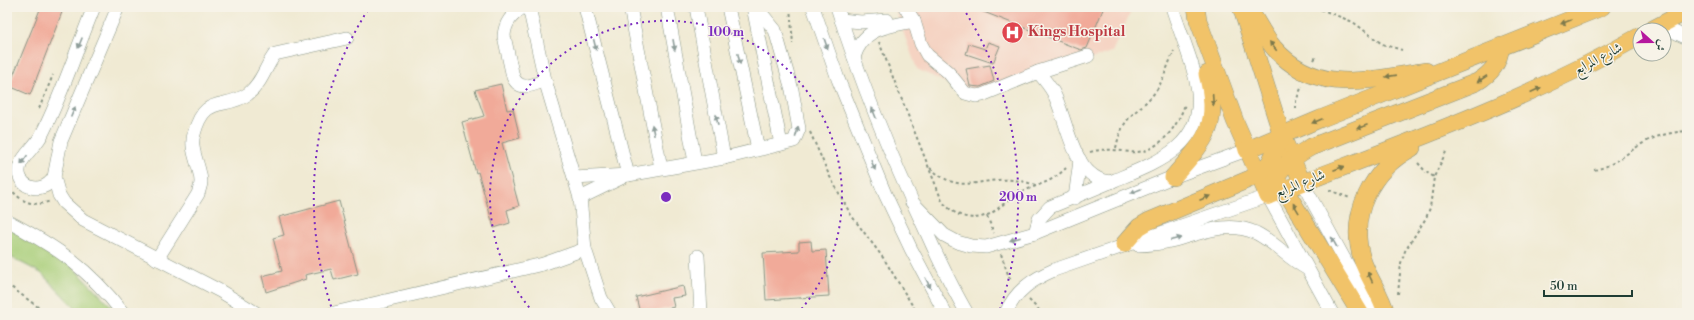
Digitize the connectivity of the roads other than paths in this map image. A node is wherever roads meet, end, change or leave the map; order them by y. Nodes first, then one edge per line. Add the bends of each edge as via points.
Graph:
1 (94, 7) edge
2 (118, 7) edge
3 (523, 7) edge
4 (529, 7) edge
5 (585, 7) edge
6 (630, 7) edge
7 (667, 7) edge
8 (696, 7) edge
9 (728, 7) edge
10 (752, 7) edge
11 (756, 7) edge
12 (814, 7) edge
13 (837, 7) edge
14 (1172, 7) edge
15 (1241, 7) edge
16 (1248, 7) edge
17 (1602, 7) edge
18 (1687, 11) edge
19 (910, 14) edge
20 (1197, 14) edge
21 (841, 20) junction
22 (1667, 22) edge
23 (1672, 33) edge
24 (347, 38) dead end
25 (1687, 38) edge
26 (1632, 40) edge
27 (1501, 46) junction
28 (1088, 56) dead end
29 (854, 57) junction
30 (1458, 66) junction
31 (1038, 72) junction
32 (545, 80) junction
33 (1461, 121) junction
34 (1282, 136) junction
35 (781, 144) junction
36 (1252, 148) junction
37 (758, 149) junction
38 (724, 158) junction
39 (1292, 158) junction
40 (1079, 159) junction
41 (695, 162) junction
42 (660, 168) junction
43 (1272, 174) junction
44 (628, 175) junction
45 (54, 177) junction
46 (1173, 177) junction
47 (574, 178) junction
48 (1110, 182) junction
49 (1302, 182) junction
50 (1268, 196) junction
51 (580, 198) junction
52 (1075, 198) junction
53 (911, 200) junction
54 (7, 221) edge
55 (1034, 233) junction
56 (1124, 244) junction
57 (585, 249) junction
58 (698, 256) dead end
59 (157, 259) junction
60 (1308, 269) junction
61 (944, 312) edge
62 (123, 313) edge
63 (256, 313) edge
64 (334, 313) edge
65 (610, 313) edge
66 (701, 313) edge
67 (967, 313) edge
68 (1006, 313) edge
69 (1332, 313) edge
70 (1360, 313) edge
71 (1374, 313) edge
72 (1386, 313) edge

1 -> 45 street via 43,133 20,165 22,181 31,188 42,188
45 -> 2 street via 61,141
3 - 32 street via 510,18 504,30 513,76 515,81 524,86
4 - 32 street
5 -> 44 street
42 -> 6 street
7 -> 41 street
38 -> 8 street
9 -> 37 street
10 - 35 street
35 -> 11 street via 794,141 799,129 792,90 775,30
12 -> 61 street via 838,79 882,186
13 - 21 street
14 - 48 street via 1198,93 1193,124 1184,140 1165,158
15 - 34 main road
30 -> 16 main road via 1353,82 1321,78 1295,67 1284,58 1273,47
17 -> 27 main road
18 - 22 main road
19 - 21 street via 879,22
19 - 29 street via 875,30 860,43
19 - 31 street via 927,55 970,95 982,95
20 - 36 main road, شارع المرابع
20 -> 46 main road via 1200,46 1213,99 1213,113 1204,139
21 - 29 street
23 - 25 street
24 - 59 street via 275,54 259,83 247,94 215,104 200,115 193,136 201,183 198,194
33 -> 26 main road, شارع المرابع via 1509,103 1556,81
27 - 30 main road
27 -> 39 main road via 1495,68 1478,82 1312,147
28 - 31 street
53 -> 29 street
30 -> 34 main road
31 - 40 street via 1053,92
32 - 47 street
49 -> 33 main road, شارع المرابع
72 -> 33 main road via 1362,258 1358,225 1363,203 1375,178 1386,166 1404,152
34 - 36 main road
34 - 39 main road
34 - 43 main road
35 - 37 street
36 - 43 main road, شارع المرابع
36 - 46 street
37 - 38 street
38 - 41 street
39 - 43 main road
39 - 49 main road
40 - 48 street via 1092,176
40 - 52 street
41 - 42 street
42 - 44 street
43 - 49 main road, شارع المرابع
43 - 50 main road, شارع المرابع
43 - 50 main road, شارع المرابع
56 -> 43 main road via 1139,227 1149,221
70 -> 43 main road
44 - 47 street
44 - 51 street
45 - 59 street via 60,195 76,216
46 -> 55 street
47 - 51 street
48 - 52 street
71 -> 49 street
50 - 56 street
50 - 60 street
51 - 57 street
52 - 55 street via 1050,207 1044,212
55 -> 53 street via 998,245 971,246 944,235
53 - 67 street
54 - 62 street via 63,252 86,271
56 -> 60 street via 1163,243 1218,228 1241,229 1263,237
56 - 68 street via 1037,277 1020,291
57 - 64 street via 543,264
57 - 65 street via 601,298
58 - 66 street
59 - 63 street via 220,291
60 - 69 street

